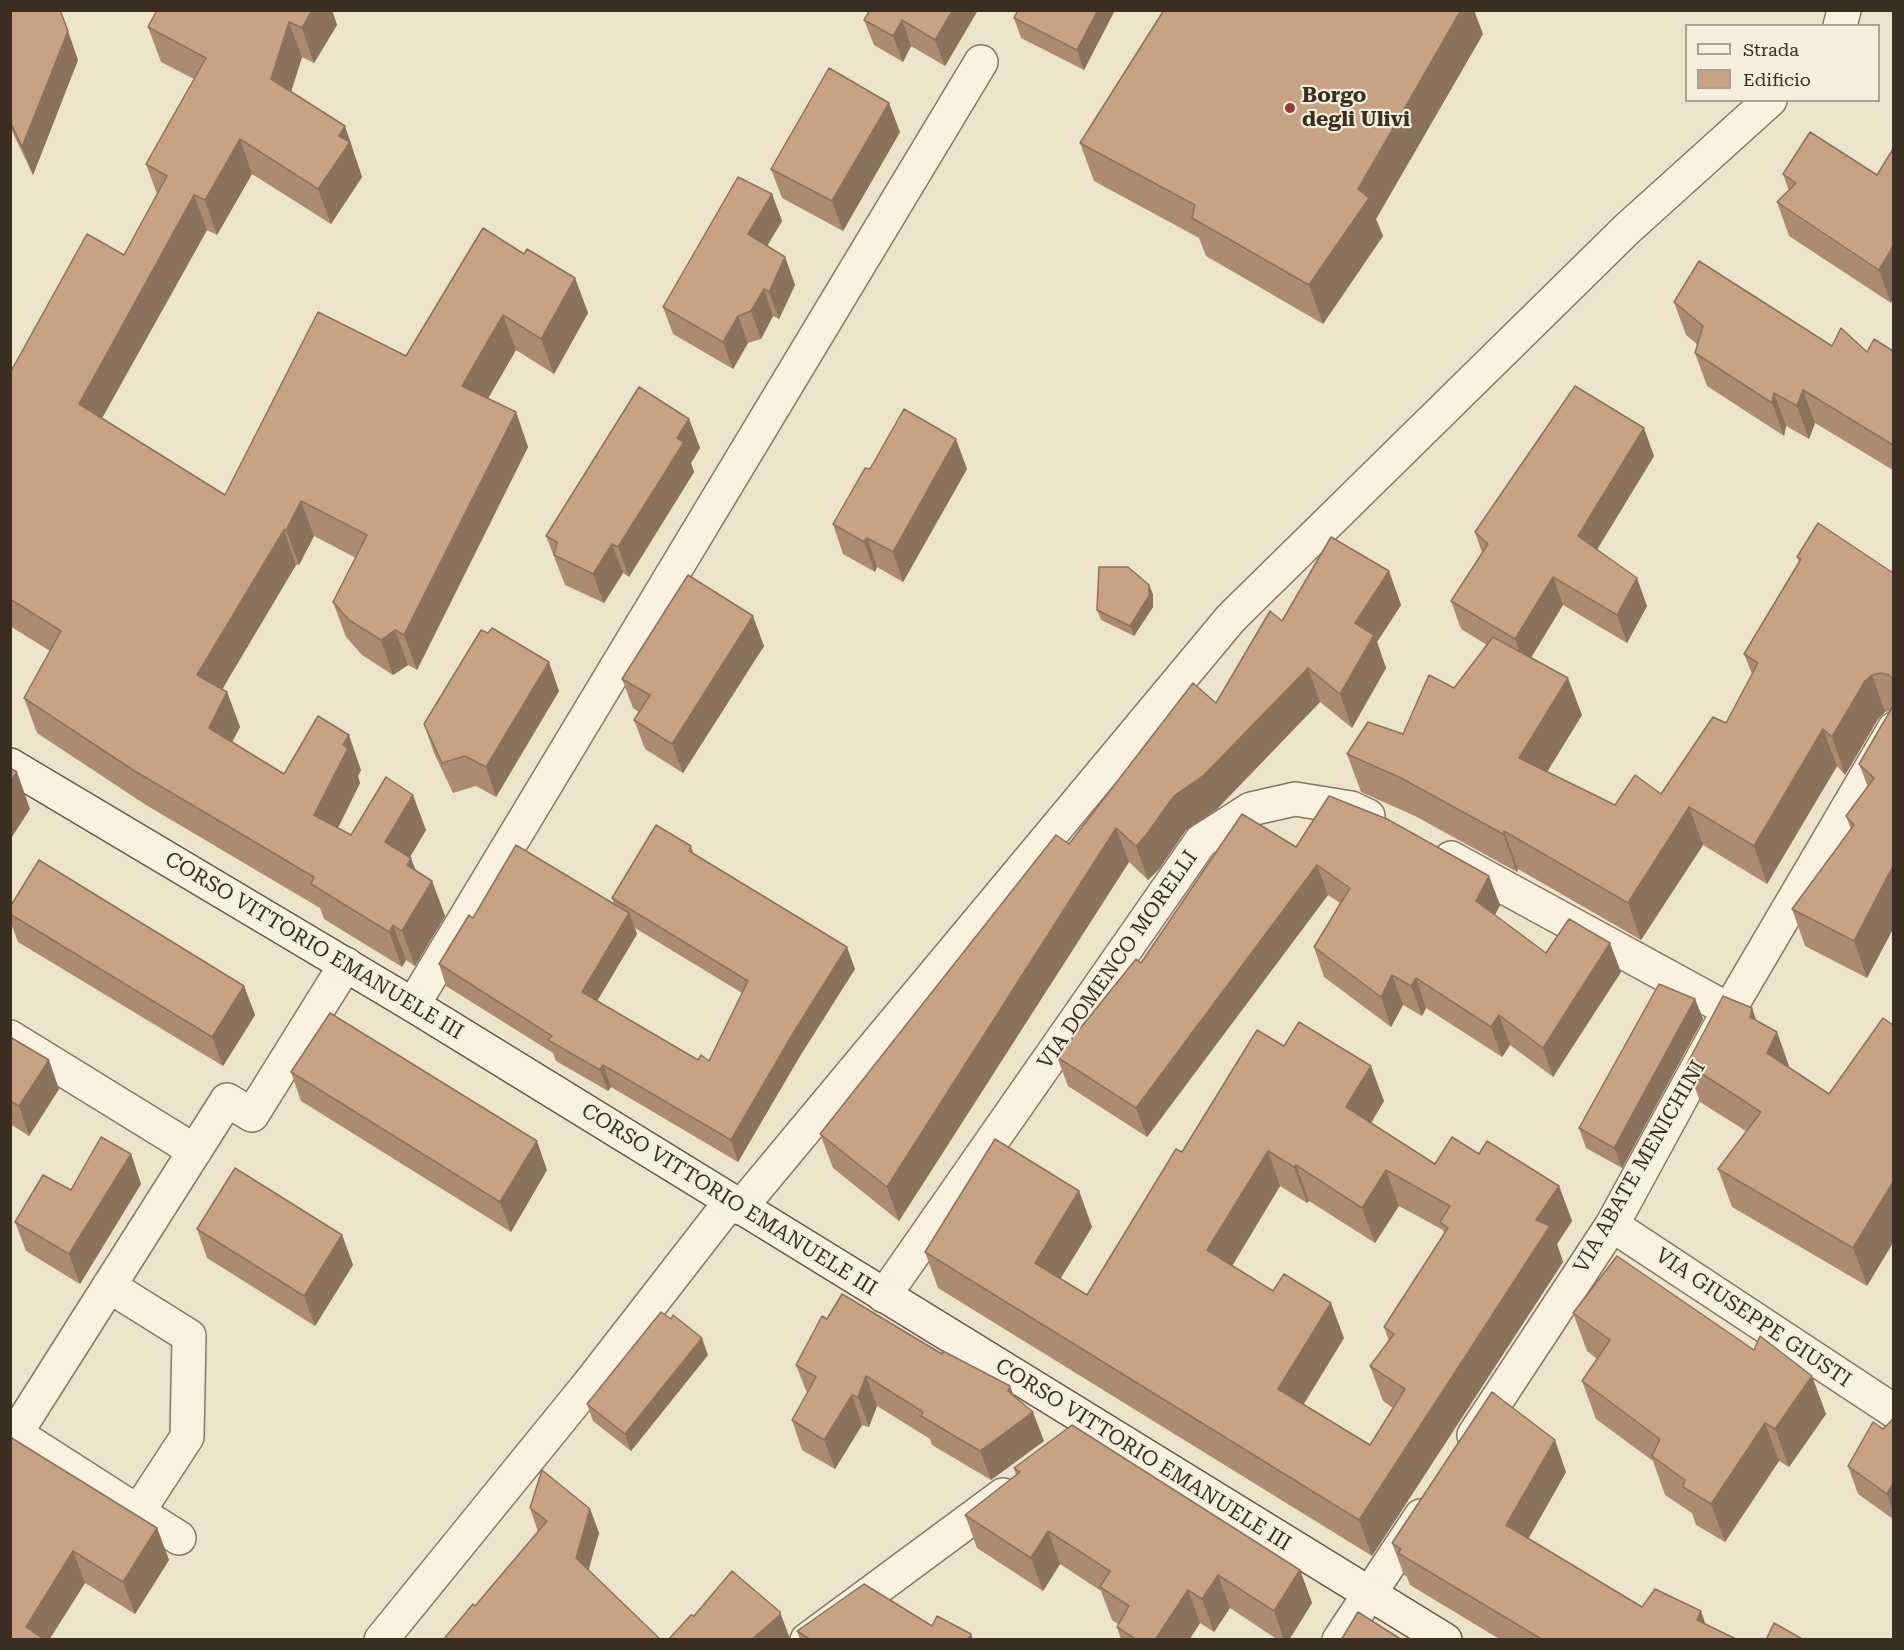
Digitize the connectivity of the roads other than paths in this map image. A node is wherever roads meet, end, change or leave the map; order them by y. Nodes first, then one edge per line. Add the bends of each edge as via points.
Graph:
1 (981, 62) dead end
2 (1768, 102) edge
3 (1893, 729) edge
4 (10, 765) edge
5 (1396, 828) edge
6 (1426, 844) edge
7 (346, 964) junction
8 (413, 1005) junction
9 (1729, 1010) junction
10 (10, 1037) edge
11 (195, 1151) junction
12 (736, 1204) junction
13 (1612, 1225) junction
14 (109, 1286) junction
15 (884, 1296) junction
16 (1893, 1411) edge
17 (1096, 1426) junction
18 (13, 1432) edge
19 (1070, 1446) edge
20 (1455, 1464) edge
21 (1023, 1480) edge
22 (1435, 1494) edge
23 (138, 1512) junction
24 (179, 1538) dead end
25 (1370, 1594) junction
26 (381, 1640) edge
27 (807, 1640) edge
28 (1339, 1640) edge
29 (1445, 1640) edge

1 - 8 street
2 - 12 street via 1627,229 1231,618
3 - 9 street, VIA ABATE MENICHINI
4 - 7 street, CORSO VITTORIO EMANUELE III
5 - 15 street, VIA DOMENCO MORELLI via 1351,808 1295,799 1251,809 1201,841
6 - 9 street
7 - 8 street, CORSO VITTORIO EMANUELE III
7 - 11 street via 252,1115 226,1100
8 - 12 street, CORSO VITTORIO EMANUELE III
9 - 13 street, VIA ABATE MENICHINI
10 - 11 street
11 - 14 street
12 - 15 street, CORSO VITTORIO EMANUELE III
12 - 26 street
13 - 16 street, VIA GIUSEPPE GIUSTI
13 - 20 street, VIA ABATE MENICHINI
14 - 18 street
14 - 23 street via 189,1336 187,1437
15 - 17 street, CORSO VITTORIO EMANUELE III
17 - 19 street
17 - 25 street, CORSO VITTORIO EMANUELE III
18 - 23 street
21 - 27 street
22 - 25 street
23 - 24 street
25 - 28 street
25 - 29 street, CORSO VITTORIO EMANUELE III

